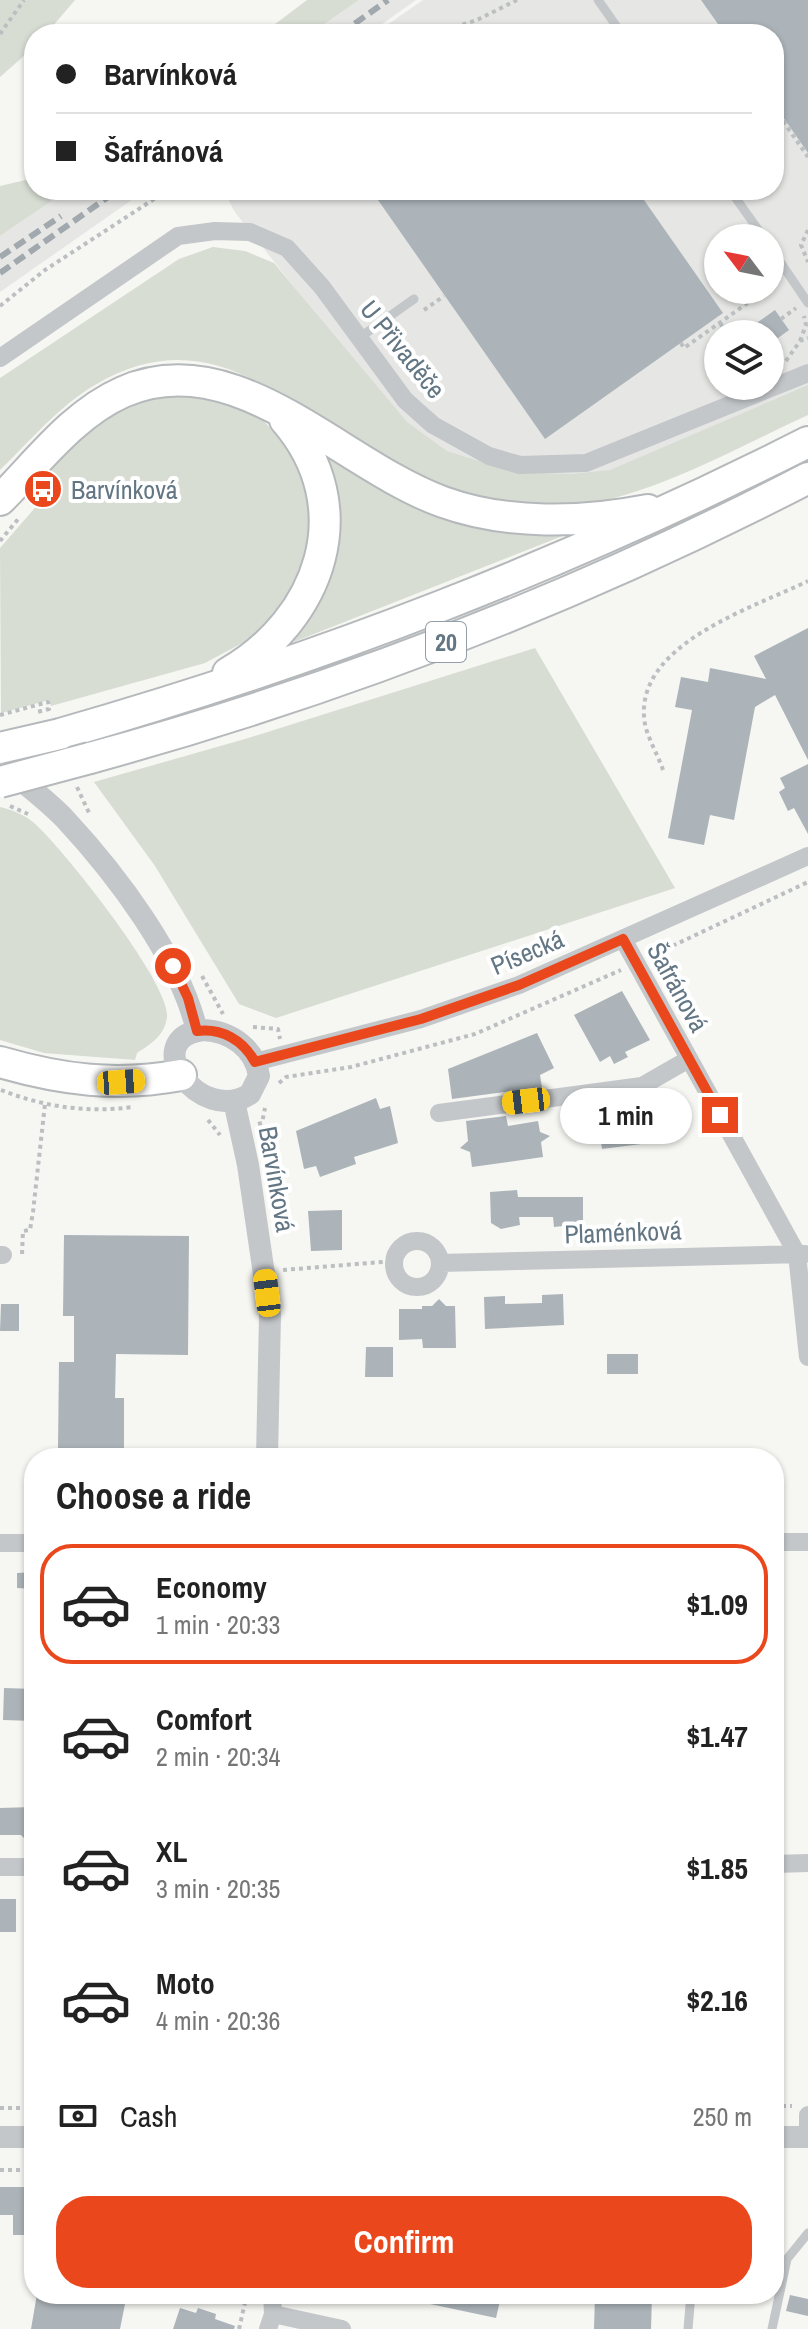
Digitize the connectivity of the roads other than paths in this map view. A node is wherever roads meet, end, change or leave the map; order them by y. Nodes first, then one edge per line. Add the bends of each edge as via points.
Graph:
1 (598, 0) edge
2 (615, 24) edge
3 (737, 200) edge
4 (754, 224) edge
5 (784, 268) edge
6 (414, 299) dead end
7 (808, 303) edge
8 (359, 338) junction
9 (0, 358) edge
10 (808, 373) edge
11 (276, 410) junction
12 (808, 442) edge
13 (808, 478) edge
14 (700, 497) junction
15 (6, 514) edge
16 (184, 699) junction
17 (0, 748) edge
18 (0, 763) edge
19 (0, 791) edge
20 (808, 856) edge
21 (623, 939) junction
22 (197, 1031) junction
23 (689, 1059) junction
24 (0, 1062) edge
25 (255, 1062) junction
26 (181, 1075) junction
27 (234, 1101) junction
28 (439, 1113) dead end
29 (802, 1254) edge
30 (440, 1263) junction
31 (808, 1357) edge
32 (267, 1448) edge
33 (784, 1542) edge
34 (808, 1542) edge
35 (0, 1543) edge
36 (24, 1543) edge
37 (808, 1863) edge
38 (784, 1864) edge
39 (0, 1867) edge
40 (24, 1867) edge
41 (808, 2115) edge
42 (0, 2137) edge
43 (24, 2137) edge
44 (784, 2137) edge
45 (808, 2137) edge
46 (808, 2233) edge
47 (784, 2273) edge
48 (690, 2304) edge
49 (777, 2304) edge
50 (270, 2321) edge
51 (342, 2329) edge
52 (688, 2329) edge
53 (772, 2329) edge

1 - 2 lane
3 - 4 lane
5 - 7 lane
6 - 8 lane
8 - 9 street, U Přivaděče via 287,248 250,232 215,231 178,236
8 - 10 street, U Přivaděče via 405,400 433,425 489,456 520,465 586,463
11 - 14 highway via 395,481 473,511 572,519 637,512
11 - 15 highway via 217,383 180,379 141,385 102,403 74,424
11 - 16 highway via 300,440 316,474 324,509 321,560 295,613 271,642
12 - 14 highway, 20
13 - 19 highway, 20, bridge via 635,563 443,643 198,729 39,771
14 - 16 highway, 20 via 426,615
16 - 17 highway, 20, bridge
18 - 22 street via 63,817 96,855 173,966
20 - 21 street, Písecká
21 - 23 street, Šafránová
21 - 25 street, Písecká via 519,985 421,1019
22 - 25 street via 229,1036
22 - 26 street via 176,1047
23 - 28 street, Šafránová via 642,1086
23 - 29 street, Šafránová
24 - 26 highway via 96,1083
25 - 27 street, Barvínková via 256,1087
26 - 27 street, Barvínková via 205,1095
27 - 32 street, Barvínková via 270,1315
29 - 30 street, Plaménková
29 - 31 street, Šafránová
30 - 30 street via 435,1250 415,1242 401,1248 394,1261 397,1276 416,1287 430,1283
33 - 34 street
35 - 36 street
37 - 38 street
39 - 40 street
41 - 45 street
42 - 43 street
44 - 45 street
46 - 47 lane via 787,2259
48 - 52 lane
49 - 53 lane
50 - 51 street

